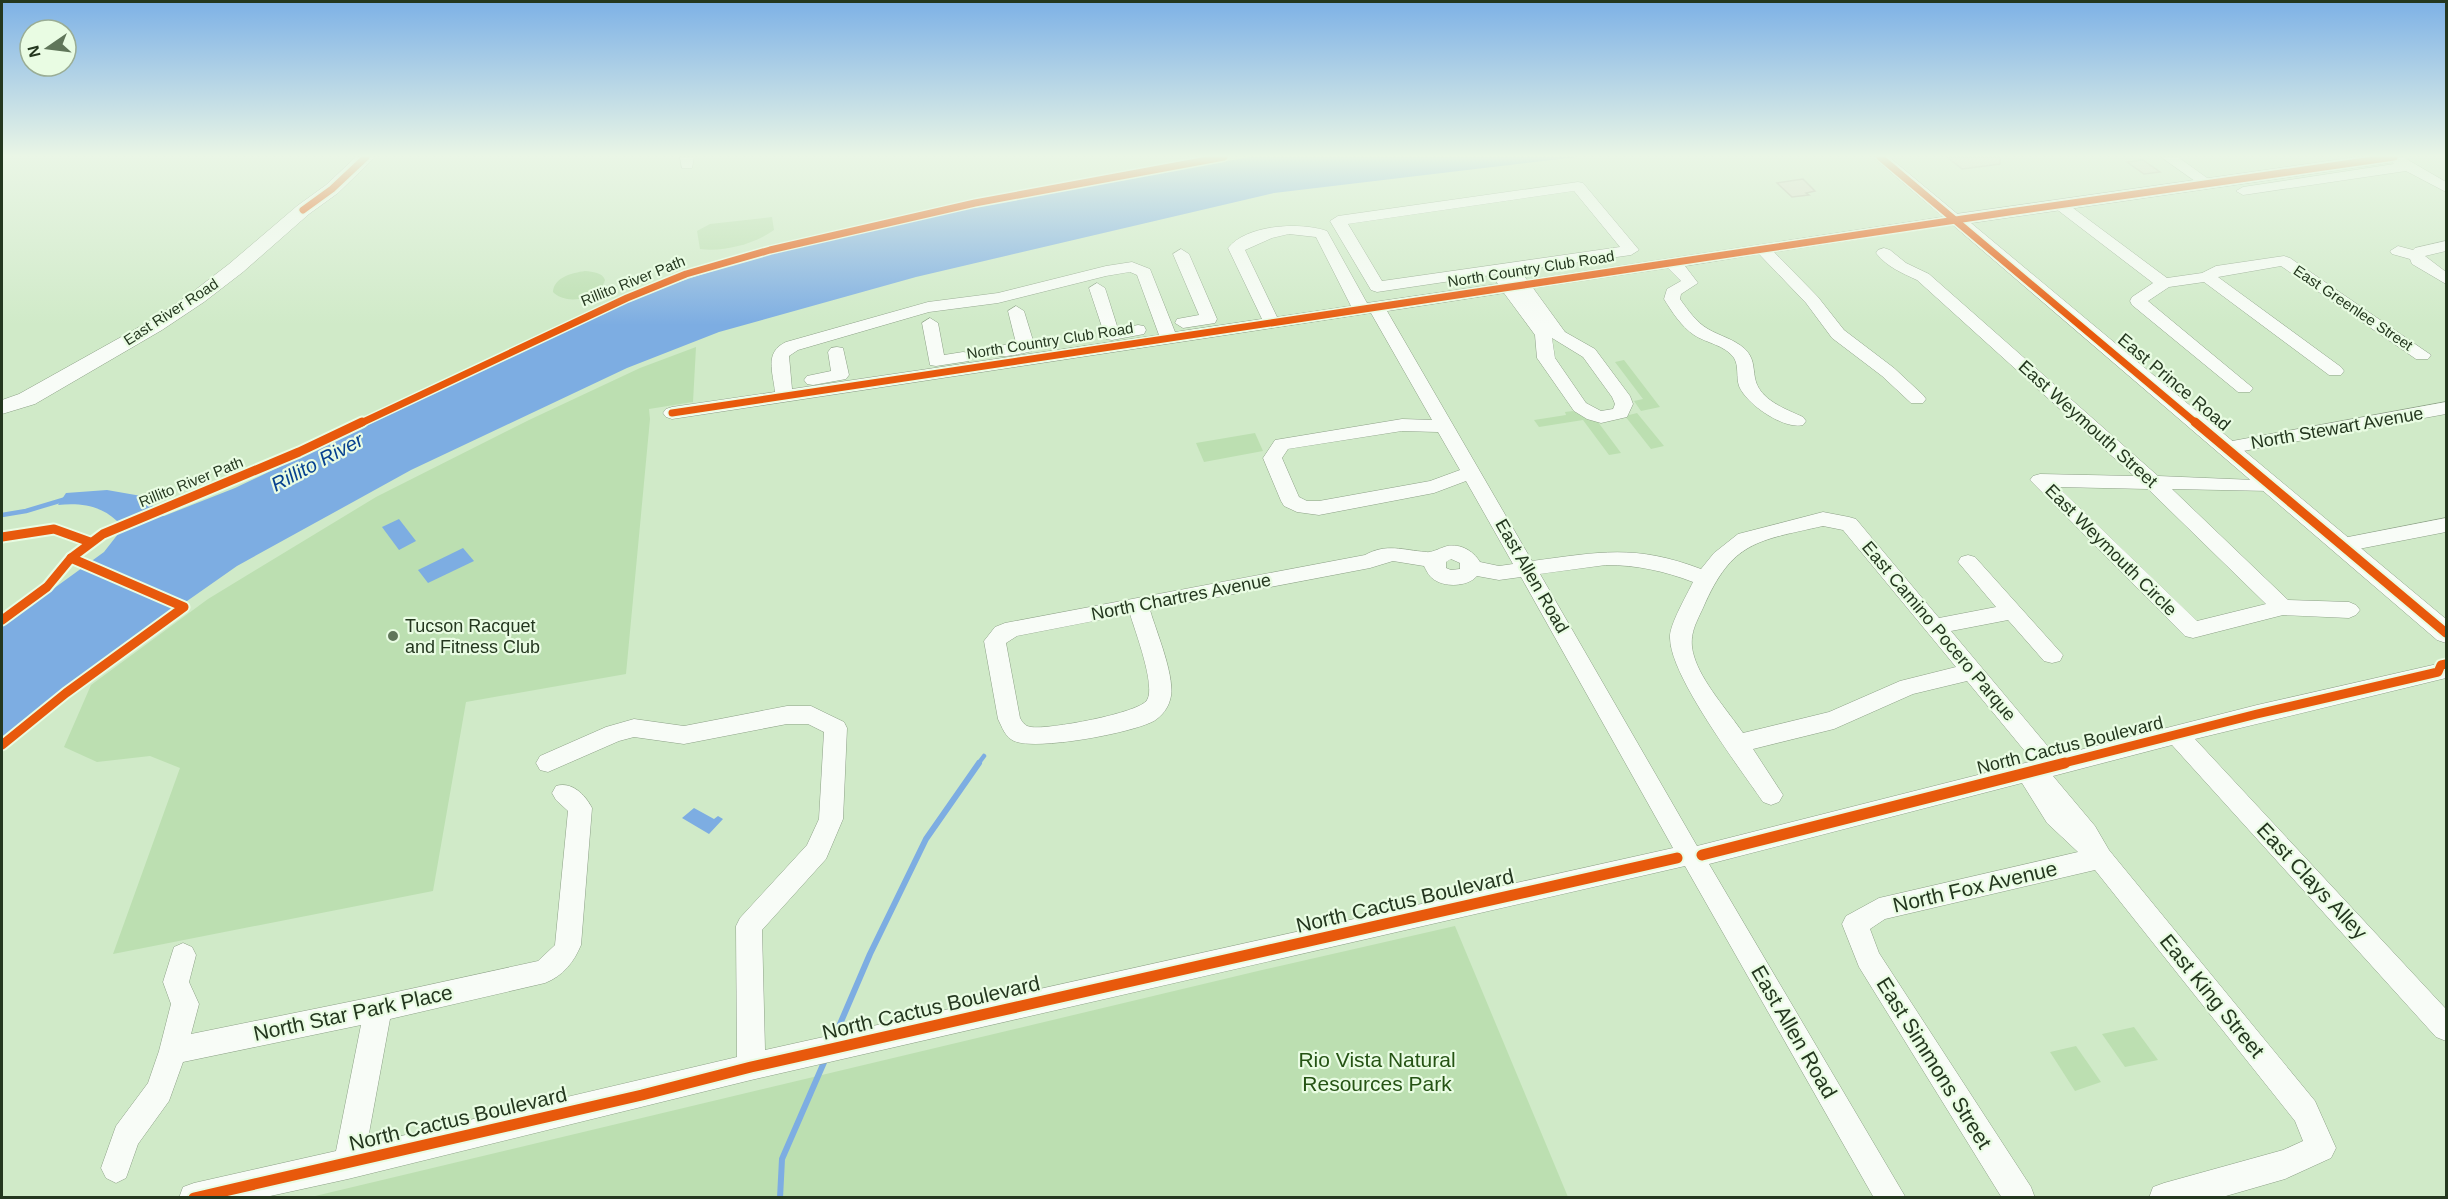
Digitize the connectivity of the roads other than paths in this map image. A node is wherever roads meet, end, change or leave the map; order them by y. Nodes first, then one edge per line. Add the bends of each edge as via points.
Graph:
1 (300, 213) edge
2 (1393, 213) edge
3 (1600, 213) edge
4 (1947, 213) edge
5 (2009, 213) joint
6 (2071, 213) edge
7 (1956, 220) junction
8 (2446, 246) edge
9 (1763, 250) junction
10 (2398, 251) dead end
11 (1884, 253) dead end
12 (1181, 254) dead end
13 (2417, 256) junction
14 (1671, 263) junction
15 (2013, 267) junction
16 (1504, 270) junction
17 (2207, 277) junction
18 (2446, 279) edge
19 (2164, 283) junction
20 (1516, 287) junction
21 (1097, 288) dead end
22 (1369, 309) junction
23 (1016, 311) dead end
24 (930, 323) dead end
25 (1272, 323) junction
26 (1166, 332) junction
27 (837, 352) dead end
28 (2422, 355) dead end
29 (978, 361) junction
30 (2335, 370) dead end
31 (2244, 388) dead end
32 (783, 391) junction
33 (27, 399) junction
34 (1917, 399) dead end
35 (2, 407) edge
36 (2446, 408) edge
37 (672, 413) dead end
38 (2, 420) edge
39 (1797, 421) dead end
40 (1446, 426) junction
41 (2227, 448) junction
42 (1472, 472) junction
43 (2153, 482) junction
44 (2271, 485) junction
45 (2446, 525) edge
46 (2343, 545) junction
47 (1968, 562) dead end
48 (1528, 569) junction
49 (1705, 579) junction
50 (1138, 605) junction
51 (2283, 608) junction
52 (2349, 610) dead end
53 (2012, 611) junction
54 (1937, 626) junction
55 (2446, 633) edge
56 (2052, 655) dead end
57 (2446, 670) edge
58 (1973, 671) junction
59 (2177, 735) junction
60 (1737, 744) junction
61 (548, 763) dead end
62 (2041, 770) junction
63 (564, 793) dead end
64 (1771, 795) dead end
65 (2097, 854) junction
66 (1690, 856) junction
67 (1855, 924) joint
68 (183, 955) dead end
69 (378, 1009) junction
70 (2446, 1028) edge
71 (173, 1051) junction
72 (751, 1067) junction
73 (348, 1164) junction
74 (116, 1168) dead end
75 (194, 1197) edge
76 (1891, 1197) edge
77 (2020, 1197) edge
78 (2164, 1197) edge

1 - 33 main road, East River Road via 197,298
2 - 16 street via 1338,221 1377,287
3 - 16 street via 1631,250
4 - 7 street, East Prince Road
5 - 7 main road, North Country Club Road
5 - 15 main road via 1993,225 1994,237
6 - 19 street
7 - 9 street, North Country Club Road
7 - 15 main road, East Prince Road
8 - 13 street via 2421,251
9 - 14 street, North Country Club Road
9 - 34 street via 1812,300 1838,334
10 - 13 street
11 - 43 street, East Weymouth Street via 1923,277
12 - 26 street via 1209,319
13 - 18 street via 2418,261
14 - 20 street, North Country Club Road
14 - 39 street via 1690,283 1672,292 1672,299 1694,327 1739,353 1746,362 1750,390 1758,400
15 - 41 main road, East Prince Road
16 - 20 street
17 - 19 street
17 - 28 street, East Greenlee Street via 2216,272 2284,261
17 - 30 street
19 - 31 street via 2138,301
20 - 20 street via 1543,335 1545,358 1580,407 1601,417 1621,413 1621,396 1589,353 1559,336
20 - 22 street, North Country Club Road
21 - 26 street via 1113,334
22 - 25 street, North Country Club Road
22 - 25 street, East Allen Road via 1322,234 1296,229 1262,236 1236,248
22 - 40 street, East Allen Road
23 - 29 street via 1026,347
24 - 29 street via 936,361
25 - 26 street, North Country Club Road
26 - 29 street, North Country Club Road
26 - 32 street via 1144,272 1132,267 1106,271 998,298 928,307 792,346 780,356
27 - 32 street via 840,375
29 - 32 street, North Country Club Road
32 - 37 street, North Country Club Road
33 - 35 main road, East River Road
33 - 38 main road, East River Road
36 - 41 street, North Stewart Avenue
40 - 42 street, East Allen Road
40 - 42 street via 1402,425 1282,444 1272,458 1290,501 1304,507 1319,508 1434,487
41 - 44 main road, East Prince Road
42 - 48 street, East Allen Road
43 - 44 street via 2183,490 2248,491
43 - 51 street, East Weymouth Street
43 - 51 street, East Weymouth Circle via 2040,480 2193,630
44 - 46 main road, East Prince Road
45 - 46 street
46 - 55 main road, East Prince Road
47 - 53 street
48 - 49 street, North Chartres Avenue via 1628,558 1669,566
48 - 50 street, North Chartres Avenue via 1499,573 1472,568 1461,578 1449,578 1436,569 1435,561 1409,556 1403,562 1386,565 1370,561
48 - 66 street, East Allen Road
49 - 54 street, East Camino Pocero Parque via 1720,558 1744,539 1823,519 1849,524
49 - 60 street via 1680,634 1683,656
50 - 50 street, North Chartres Avenue via 1003,633 995,641 1014,729 1037,737 1148,714 1158,704 1161,691
51 - 52 street
53 - 54 street
53 - 56 street
54 - 58 street, East Camino Pocero Parque
57 - 59 street, North Cactus Boulevard
58 - 60 street via 1908,687 1834,720
58 - 62 street, East Camino Pocero Parque
59 - 62 street, North Cactus Boulevard
59 - 70 street, East Clays Alley
60 - 64 street
61 - 72 street via 614,733 634,729 684,735 782,715 811,715 836,728 831,819 817,852 749,926
62 - 65 street, East King Street via 2049,787 2086,832
62 - 66 street, North Cactus Boulevard
63 - 69 street, North Star Park Place via 580,808 568,945 561,964 533,974
65 - 67 street, North Fox Avenue via 1879,909
65 - 78 street, East King Street via 2305,1111 2321,1148 2285,1164
66 - 72 street, North Cactus Boulevard
66 - 76 street, East Allen Road
67 - 77 street, East Simmons Street via 1868,959
68 - 71 street via 176,982 186,1004
69 - 71 street, North Star Park Place
69 - 73 street
71 - 74 street via 159,1091 126,1136
72 - 73 street, North Cactus Boulevard
73 - 75 street, North Cactus Boulevard

